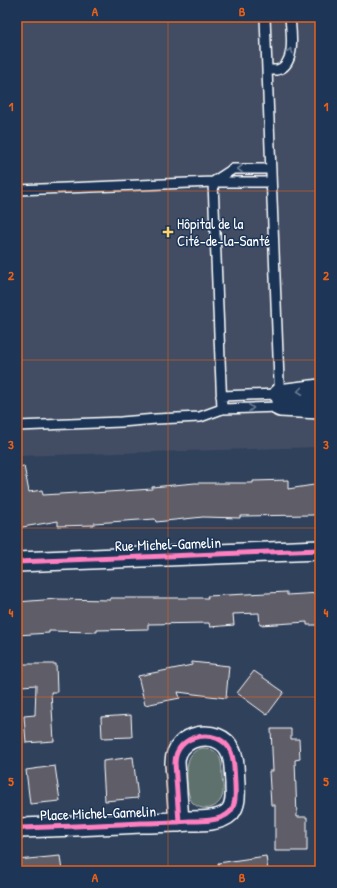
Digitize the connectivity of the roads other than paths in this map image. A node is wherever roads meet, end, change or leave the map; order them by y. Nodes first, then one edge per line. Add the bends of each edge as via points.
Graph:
1 (265, 17) edge
2 (290, 17) edge
3 (267, 70) junction
4 (270, 169) junction
5 (213, 182) junction
6 (271, 182) junction
7 (17, 190) edge
8 (320, 388) edge
9 (221, 396) junction
10 (280, 400) junction
11 (222, 409) junction
12 (320, 409) edge
13 (17, 426) edge
14 (320, 550) edge
15 (17, 562) edge
16 (179, 822) junction
17 (17, 828) edge

1 - 3 lane
3 -> 2 lane via 276,70 288,61 292,47
3 - 4 lane
4 -> 5 lane via 233,169
4 - 6 lane
5 - 6 lane
5 - 7 lane
5 - 9 lane
6 - 10 lane
8 -> 10 street
9 - 10 lane
9 - 11 lane
11 -> 10 lane
10 - 12 street
11 - 13 lane via 200,417
14 - 15 street, Rue Michel-Gamelin
16 - 16 street, Place Michel-Gamelin via 219,818 232,808 235,799 232,755 228,746 221,740 212,737 193,738 184,742 178,749 175,763
16 - 17 street, Place Michel-Gamelin

